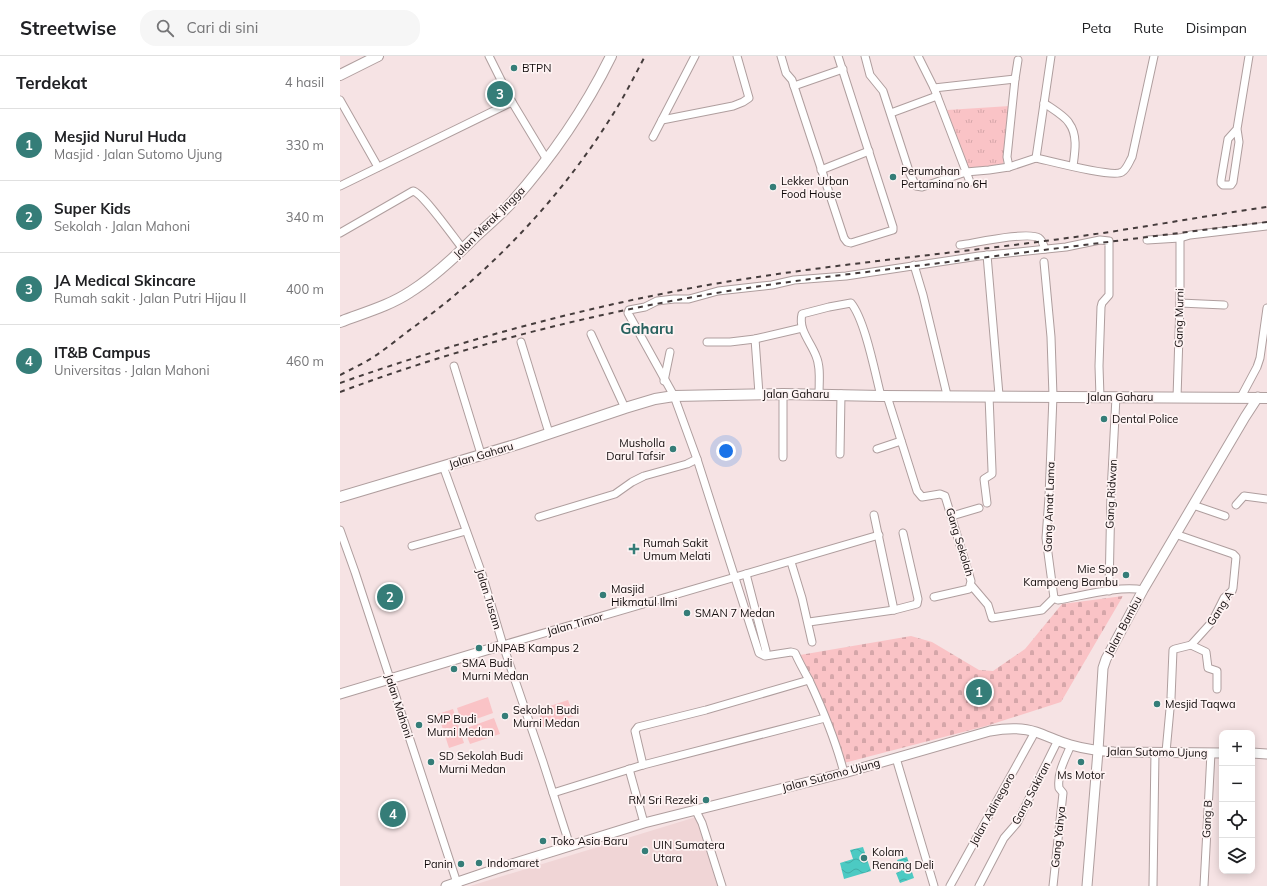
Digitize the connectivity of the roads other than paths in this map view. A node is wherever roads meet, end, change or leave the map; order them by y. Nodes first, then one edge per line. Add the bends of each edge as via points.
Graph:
1 (378, 56) edge
2 (489, 56) edge
3 (611, 56) edge
4 (695, 56) edge
5 (737, 56) edge
6 (781, 56) edge
7 (838, 56) edge
8 (865, 56) edge
9 (918, 56) edge
10 (1051, 56) edge
11 (1154, 56) edge
12 (1249, 56) edge
13 (1018, 60) dead end
14 (842, 69) junction
15 (340, 75) edge
16 (1015, 79) junction
17 (794, 86) junction
18 (934, 88) junction
19 (937, 96) junction
20 (340, 100) edge
21 (512, 102) junction
22 (1044, 103) junction
23 (891, 113) junction
24 (662, 120) junction
25 (1238, 129) junction
26 (653, 137) dead end
27 (869, 151) junction
28 (1036, 158) junction
29 (547, 160) junction
30 (1073, 166) junction
31 (378, 167) junction
32 (1009, 167) junction
33 (821, 170) junction
34 (966, 172) junction
35 (970, 182) dead end
36 (340, 186) edge
37 (1267, 226) edge
38 (340, 233) edge
39 (1180, 238) junction
40 (1146, 240) dead end
41 (960, 245) dead end
42 (463, 249) junction
43 (1044, 249) junction
44 (987, 255) junction
45 (1044, 262) dead end
46 (914, 265) junction
47 (1180, 303) junction
48 (1224, 305) dead end
49 (1267, 308) edge
50 (340, 322) edge
51 (802, 328) junction
52 (591, 334) dead end
53 (755, 339) junction
54 (521, 342) dead end
55 (707, 342) dead end
56 (670, 352) dead end
57 (454, 366) dead end
58 (664, 381) junction
59 (759, 394) junction
60 (783, 394) junction
61 (819, 394) junction
62 (841, 394) junction
63 (947, 395) junction
64 (674, 396) junction
65 (884, 396) junction
66 (994, 396) junction
67 (1053, 396) junction
68 (1100, 397) junction
69 (1116, 397) junction
70 (1178, 398) junction
71 (1252, 398) edge
72 (625, 408) junction
73 (549, 433) junction
74 (902, 441) junction
75 (877, 448) dead end
76 (481, 454) junction
77 (840, 454) dead end
78 (783, 457) dead end
79 (697, 459) junction
80 (443, 466) junction
81 (340, 497) edge
82 (1267, 499) edge
83 (987, 503) dead end
84 (1193, 504) junction
85 (1236, 505) dead end
86 (978, 508) dead end
87 (874, 515) dead end
88 (952, 516) junction
89 (1226, 516) dead end
90 (539, 517) dead end
91 (340, 530) edge
92 (466, 531) junction
93 (903, 534) dead end
94 (1175, 534) junction
95 (879, 535) junction
96 (412, 546) dead end
97 (791, 562) junction
98 (746, 574) junction
99 (735, 577) junction
100 (971, 585) junction
101 (1141, 590) junction
102 (1109, 591) junction
103 (934, 597) dead end
104 (1054, 598) junction
105 (894, 610) junction
106 (809, 622) junction
107 (812, 642) dead end
108 (503, 645) junction
109 (1191, 645) junction
110 (766, 651) dead end
111 (390, 679) junction
112 (809, 680) junction
113 (1217, 689) dead end
114 (340, 694) edge
115 (825, 718) junction
116 (1035, 732) junction
117 (1058, 740) junction
118 (1071, 745) junction
119 (1098, 751) junction
120 (1155, 752) junction
121 (1166, 752) junction
122 (1211, 753) junction
123 (1219, 753) edge
124 (1255, 753) edge
125 (1267, 754) edge
126 (896, 758) junction
127 (642, 765) junction
128 (629, 769) junction
129 (844, 773) junction
130 (553, 793) junction
131 (696, 811) junction
132 (644, 823) junction
133 (570, 846) junction
134 (458, 884) edge
135 (446, 886) edge
136 (722, 886) edge
137 (934, 886) edge
138 (950, 886) edge
139 (979, 886) edge
140 (1053, 886) edge
141 (1087, 886) edge
142 (1154, 886) edge
143 (1204, 886) edge

1 - 15 main road
2 - 21 street
3 - 29 main road, Jalan Merak Jingga via 595,88
4 - 24 street
5 - 24 street via 748,98 733,106
6 - 17 street via 786,73
7 - 14 street
8 - 23 street via 870,75 883,91
9 - 18 street
10 - 22 street
11 - 30 street via 1132,156 1127,167 1122,173 1104,174
12 - 25 street
13 - 16 street
14 - 17 street
14 - 27 street
16 - 18 street
16 - 32 street via 1007,158
17 - 33 street
18 - 19 street
19 - 23 street
19 - 34 street
20 - 31 street
21 - 29 street
21 - 31 street
22 - 28 street
22 - 30 street via 1069,121 1076,146
23 - 34 street via 916,186 922,187
24 - 26 street
25 - 25 street via 1239,142 1232,182 1231,185 1224,185 1221,180 1228,138
27 - 33 street
27 - 33 street via 893,223 893,230 847,242
28 - 30 street
28 - 32 street
29 - 42 main road, Jalan Merak Jingga via 512,202
31 - 36 street
32 - 34 street
34 - 35 street
37 - 39 street
38 - 42 street via 416,191
39 - 40 street
39 - 47 street, Gang Murni
41 - 43 street via 1012,236 1037,237 1043,242
42 - 50 main road, Jalan Merak Jingga via 410,292
43 - 44 street
43 - 68 street via 1108,241 1109,295 1101,306
44 - 46 street
44 - 66 street
45 - 67 street, Gang Amat Lama
46 - 58 street via 718,291 689,299 656,301 629,310 628,314
46 - 63 street
47 - 48 street
47 - 70 street, Gang Murni
49 - 71 street
51 - 53 street
51 - 61 street via 817,356
51 - 65 street, Gang Sekolah via 802,314 851,303 857,313
52 - 72 street
53 - 55 street
53 - 59 street
54 - 73 street
56 - 58 street
57 - 76 street
58 - 64 street
59 - 60 main road, Jalan Gaharu
59 - 64 main road, Jalan Gaharu
60 - 61 main road, Jalan Gaharu
60 - 78 street
61 - 62 main road, Jalan Gaharu
62 - 65 main road, Jalan Gaharu
62 - 77 street
63 - 65 main road, Jalan Gaharu
63 - 66 main road, Jalan Gaharu
64 - 72 main road, Jalan Gaharu
64 - 79 street
65 - 74 street, Gang Sekolah
66 - 67 main road, Jalan Gaharu
66 - 83 street via 992,474 984,479
67 - 68 main road, Jalan Gaharu
67 - 104 street, Gang Amat Lama via 1046,538
68 - 69 main road, Jalan Gaharu
69 - 70 main road, Jalan Gaharu
69 - 102 street, Gang Ridwan
70 - 71 main road, Jalan Gaharu
71 - 84 main road, Jalan Bambu via 1245,417
72 - 73 main road, Jalan Gaharu
73 - 76 main road, Jalan Gaharu
74 - 75 street
74 - 88 street, Gang Sekolah via 919,495 924,498 943,494
76 - 80 main road, Jalan Gaharu
79 - 90 street via 644,476 615,494
79 - 99 street
80 - 81 main road, Jalan Gaharu
80 - 92 street, Jalan Tusam
82 - 85 street via 1244,496
84 - 89 street
84 - 94 main road, Jalan Bambu
86 - 88 street
87 - 95 street
88 - 100 street, Gang Sekolah
91 - 111 street, Jalan Mahoni
92 - 96 street
92 - 108 street, Jalan Tusam
93 - 105 street via 918,602
94 - 101 main road, Jalan Bambu
94 - 109 street, Gang A via 1236,557 1232,591 1224,598 1214,618
95 - 97 street, Jalan Timor
95 - 105 street
97 - 98 street, Jalan Timor
97 - 106 street
98 - 99 street, Jalan Timor
98 - 110 street
99 - 108 street, Jalan Timor
99 - 112 street via 760,653 765,656 793,652
100 - 103 street, Gang Sekolah via 969,589
100 - 104 street via 988,605 992,618 1042,610
101 - 102 street
101 - 119 main road, Jalan Bambu via 1108,652 1103,668
102 - 104 street via 1058,600
105 - 106 street
106 - 107 street
108 - 111 main road, Jalan Timor
108 - 130 street, Jalan Tusam
109 - 113 street via 1206,652 1208,668 1217,671
109 - 121 street via 1173,650 1172,698
111 - 114 main road, Jalan Timor
111 - 134 street, Jalan Mahoni
112 - 115 street
112 - 127 street via 638,727 635,731
115 - 127 street
115 - 129 street
116 - 117 main road, Jalan Sutomo Ujung
116 - 126 main road, Jalan Sutomo Ujung via 1007,728 990,731
116 - 138 street, Jalan Adinegoro
117 - 118 main road, Jalan Sutomo Ujung
117 - 139 street, Gang Sakiran via 1017,823 1004,838
118 - 119 main road, Jalan Sutomo Ujung
118 - 140 street, Gang Yahya via 1060,772 1059,788 1063,793
119 - 120 main road, Jalan Sutomo Ujung
119 - 141 main road, Jalan Bambu
120 - 121 main road, Jalan Sutomo Ujung
120 - 142 street
121 - 122 main road, Jalan Sutomo Ujung
122 - 123 main road, Jalan Sutomo Ujung
122 - 143 street, Gang B
124 - 125 main road
126 - 129 main road, Jalan Sutomo Ujung
126 - 137 street
127 - 128 street
128 - 130 street
128 - 132 street
129 - 131 main road, Jalan Sutomo Ujung
130 - 133 street, Jalan Tusam
131 - 132 main road, Jalan Sutomo Ujung
131 - 136 street
132 - 133 main road, Jalan Sutomo Ujung
133 - 134 main road, Jalan Sutomo Ujung
134 - 135 main road, Jalan Sutomo Ujung

